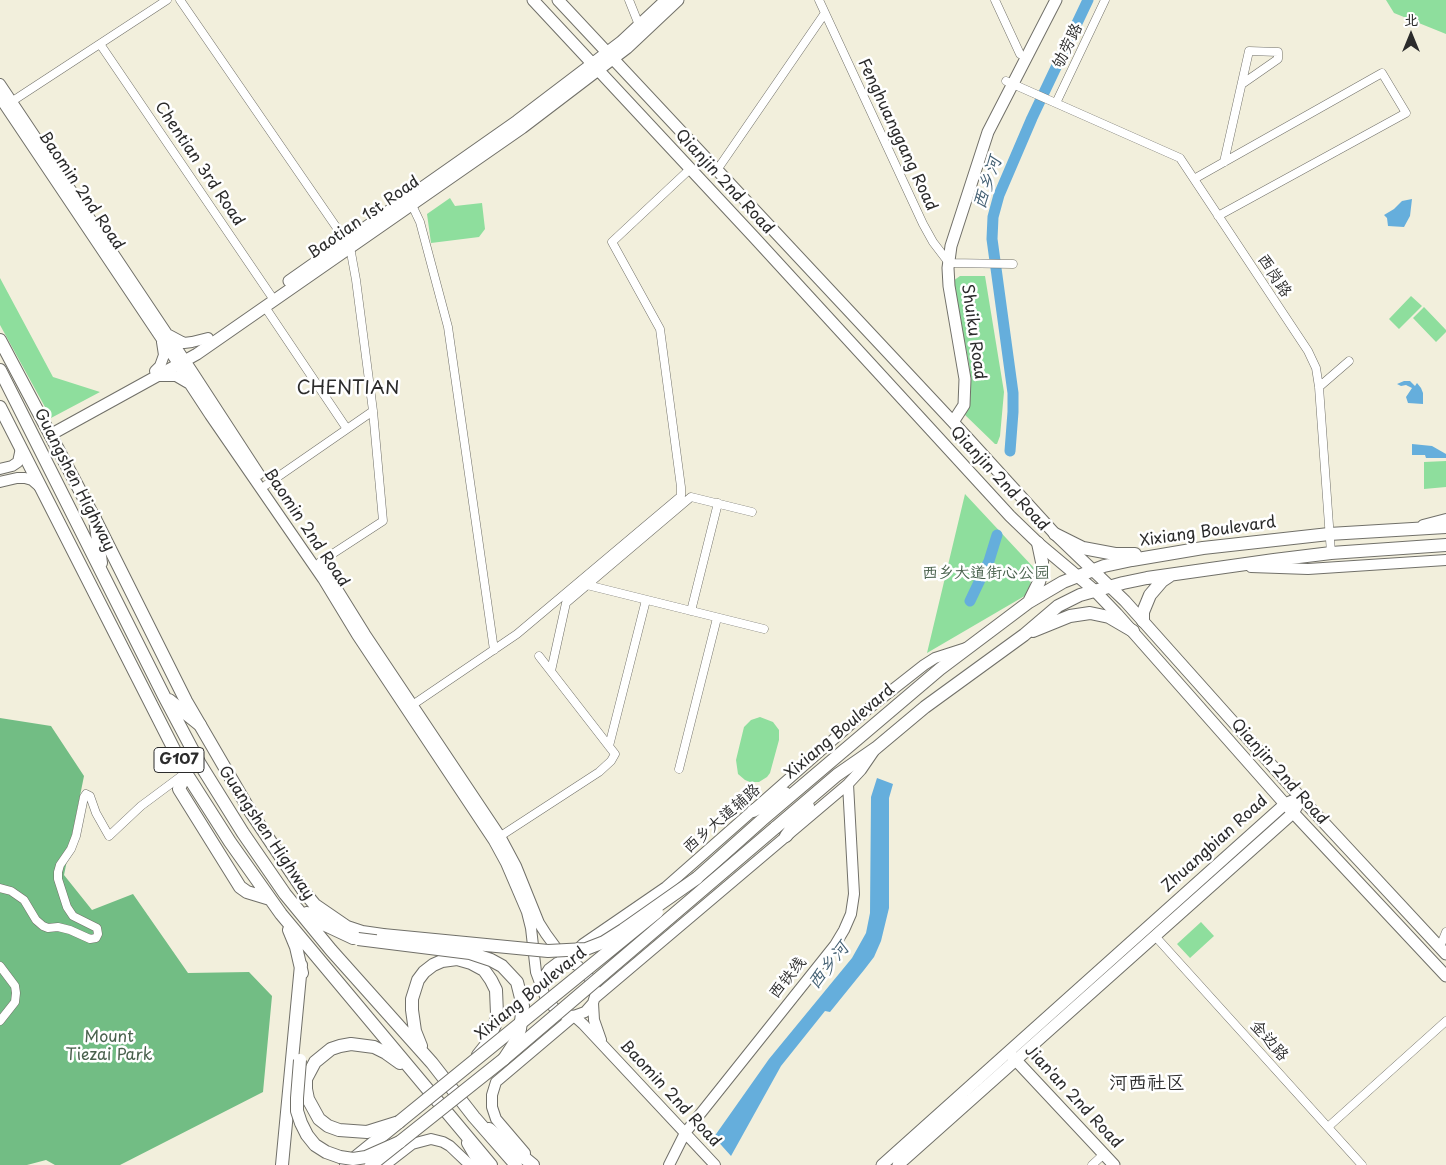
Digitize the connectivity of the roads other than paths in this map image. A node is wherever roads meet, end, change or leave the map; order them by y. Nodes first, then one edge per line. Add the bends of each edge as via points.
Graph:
1 (167, 0) edge
2 (180, 0) edge
3 (533, 0) edge
4 (558, 0) edge
5 (628, 0) edge
6 (666, 0) edge
7 (678, 0) edge
8 (819, 0) edge
9 (995, 0) edge
10 (1048, 0) edge
11 (1056, 0) edge
12 (1105, 0) edge
13 (825, 13) junction
14 (639, 25) junction
15 (100, 44) junction
16 (1020, 54) junction
17 (610, 56) junction
18 (595, 68) junction
19 (1009, 82) junction
20 (0, 84) edge
21 (1242, 84) junction
22 (6, 101) edge
23 (1056, 103) junction
24 (1224, 162) junction
25 (690, 169) junction
26 (717, 170) junction
27 (1194, 179) junction
28 (410, 201) junction
29 (1218, 216) junction
30 (348, 244) junction
31 (946, 259) junction
32 (1012, 264) dead end
33 (270, 300) junction
34 (164, 337) junction
35 (0, 340) edge
36 (210, 341) junction
37 (180, 360) junction
38 (1349, 361) dead end
39 (0, 370) edge
40 (157, 374) junction
41 (192, 381) junction
42 (1319, 387) junction
43 (0, 407) edge
44 (373, 411) junction
45 (953, 422) junction
46 (347, 429) junction
47 (49, 432) junction
48 (21, 448) junction
49 (0, 470) edge
50 (0, 482) edge
51 (266, 485) junction
52 (40, 487) junction
53 (718, 503) junction
54 (752, 512) dead end
55 (95, 519) junction
56 (1446, 519) edge
57 (1446, 527) edge
58 (1404, 528) junction
59 (1055, 534) junction
60 (1329, 534) junction
61 (1038, 543) junction
62 (1446, 545) edge
63 (1331, 553) junction
64 (1155, 556) junction
65 (1446, 560) edge
66 (320, 562) junction
67 (1237, 566) junction
68 (1093, 570) junction
69 (102, 573) junction
70 (1078, 575) junction
71 (1172, 575) junction
72 (587, 585) junction
73 (1110, 586) junction
74 (1094, 590) junction
75 (646, 600) junction
76 (1029, 602) junction
77 (691, 611) junction
78 (1013, 614) junction
79 (717, 618) junction
80 (1143, 622) junction
81 (764, 629) dead end
82 (1133, 631) junction
83 (1024, 635) junction
84 (967, 647) junction
85 (494, 650) junction
86 (539, 656) dead end
87 (550, 672) junction
88 (164, 696) junction
89 (410, 707) junction
90 (200, 725) junction
91 (609, 746) junction
92 (876, 748) junction
93 (679, 769) dead end
94 (186, 773) junction
95 (811, 778) junction
96 (848, 784) junction
97 (819, 790) junction
98 (1301, 798) junction
99 (1285, 804) junction
100 (753, 811) junction
101 (1293, 813) junction
102 (786, 836) junction
103 (497, 838) junction
104 (697, 878) junction
105 (0, 888) edge
106 (285, 894) junction
107 (281, 914) junction
108 (1446, 932) edge
109 (1155, 936) junction
110 (552, 944) junction
111 (583, 944) junction
112 (1443, 950) edge
113 (567, 960) junction
114 (300, 965) junction
115 (0, 966) edge
116 (1446, 976) edge
117 (544, 994) junction
118 (594, 1001) junction
119 (574, 1016) junction
120 (0, 1021) edge
121 (1446, 1021) edge
122 (602, 1043) junction
123 (1012, 1056) junction
124 (504, 1059) junction
125 (432, 1063) junction
126 (471, 1064) junction
127 (417, 1075) junction
128 (474, 1117) junction
129 (399, 1122) junction
130 (1328, 1127) junction
131 (459, 1128) junction
132 (685, 1133) junction
133 (400, 1142) junction
134 (1104, 1154) junction
135 (282, 1165) edge
136 (346, 1165) edge
137 (371, 1165) edge
138 (385, 1165) edge
139 (470, 1165) edge
140 (480, 1165) edge
141 (491, 1165) edge
142 (516, 1165) edge
143 (534, 1165) edge
144 (669, 1165) edge
145 (715, 1165) edge
146 (882, 1165) edge
147 (898, 1165) edge
148 (1092, 1165) edge
149 (1114, 1165) edge
150 (1362, 1165) edge

1 - 15 street
2 - 30 street
3 - 18 main road, Qianjin 2nd Road
4 - 17 main road, Qianjin 2nd Road
5 - 14 street
6 - 14 main road, Baotian 1st Road
7 - 17 main road, Baotian 1st Road
8 - 13 street, Fenghuanggang Road
9 - 16 street
10 - 16 main road, Shuiku Road
11 - 19 main road, Shuiku Road
12 - 23 street, 劬劳路
13 - 26 street
13 - 31 street, Fenghuanggang Road via 923,224
14 - 17 main road, Baotian 1st Road
15 - 22 street
15 - 33 street, Chentian 3rd Road
16 - 19 main road, Shuiku Road
17 - 18 main road, Baotian 1st Road
17 - 26 main road, Qianjin 2nd Road
18 - 25 main road, Qianjin 2nd Road
18 - 28 main road, Baotian 1st Road
19 - 23 street, 西岗路
19 - 31 main road, Shuiku Road via 980,152
20 - 22 street, Baomin 2nd Road
21 - 21 street via 1249,51 1278,52 1278,59
21 - 24 street
22 - 34 street, Baomin 2nd Road
23 - 27 street, 西岗路 via 1180,158
24 - 27 street
24 - 29 street via 1382,73 1406,112
25 - 61 main road, Qianjin 2nd Road
25 - 85 street via 612,242 660,329 681,496
26 - 45 main road, Qianjin 2nd Road
27 - 29 street, 西岗路
28 - 30 main road, Baotian 1st Road
28 - 85 street via 420,222 448,327
29 - 42 street, 西岗路 via 1308,352 1316,368
30 - 33 main road, Baotian 1st Road
30 - 44 street via 355,271
31 - 32 street via 965,263
31 - 45 main road, Shuiku Road via 965,379 964,405
33 - 36 main road, Baotian 1st Road
33 - 46 street, Chentian 3rd Road
34 - 36 street via 184,343
34 - 37 street, Baomin 2nd Road
34 - 40 street via 164,355
35 - 47 main road
36 - 37 main road, Baotian 1st Road
36 - 41 street
37 - 40 main road, Baotian 1st Road
37 - 41 street, Baomin 2nd Road
38 - 42 street
39 - 69 main road, Guangshen Highway / G107
40 - 41 street
40 - 47 main road, Baotian 1st Road
41 - 51 street, Baomin 2nd Road
41 - 89 street, Baomin 2nd Road via 357,635
42 - 60 street, 西岗路
43 - 48 main road, Guangshen Highway / G107
44 - 46 street
44 - 66 street via 383,521
45 - 59 main road, Qianjin 2nd Road
46 - 51 street
47 - 55 main road
48 - 49 street via 18,462
48 - 52 main road, Guangshen Highway / G107
50 - 52 street via 25,478
51 - 66 street, Baomin 2nd Road
52 - 94 main road, Guangshen Highway / G107
53 - 54 street
53 - 72 street via 691,496
53 - 77 street
55 - 69 main road
55 - 90 main road
56 - 58 street
57 - 58 main road, Xixiang Boulevard
58 - 60 main road, Xixiang Boulevard
59 - 64 main road via 1083,548
59 - 68 main road, Qianjin 2nd Road
60 - 63 street, 西岗路
60 - 64 main road, Xixiang Boulevard
61 - 70 main road, Qianjin 2nd Road
61 - 76 main road via 1042,572
62 - 63 main road, Xixiang Boulevard
63 - 67 main road, Xixiang Boulevard
64 - 68 main road, Xixiang Boulevard
65 - 67 street via 1308,569
66 - 89 street, Baomin 2nd Road
67 - 71 main road, Xixiang Boulevard
68 - 70 main road, Xixiang Boulevard
68 - 73 main road, Qianjin 2nd Road
69 - 88 main road, Guangshen Highway / G107
70 - 74 main road, Qianjin 2nd Road
70 - 76 main road, Xixiang Boulevard
71 - 73 main road, Xixiang Boulevard
71 - 80 main road via 1150,595 1143,612
72 - 75 street
72 - 87 street via 566,603
73 - 74 main road, Xixiang Boulevard
73 - 80 main road, Qianjin 2nd Road
74 - 82 main road, Qianjin 2nd Road
74 - 83 main road, Xixiang Boulevard via 1058,606
75 - 77 street
75 - 91 street
76 - 78 main road, Xixiang Boulevard
77 - 79 street
78 - 83 main road via 1022,614 1028,619 1029,626
78 - 84 main road, Xixiang Boulevard
79 - 81 street
79 - 93 street
80 - 98 main road, Qianjin 2nd Road
82 - 83 main road via 1109,617 1090,613 1070,616
82 - 99 main road, Qianjin 2nd Road
83 - 92 main road, Xixiang Boulevard via 925,707
84 - 95 main road, Xixiang Boulevard
84 - 100 street, 西乡大道辅路 via 924,665 868,709
85 - 89 street
86 - 87 street
87 - 91 street
88 - 90 main road
88 - 106 main road, Guangshen Highway / G107 via 213,786
89 - 103 street, Baomin 2nd Road
90 - 104 main road, bridge via 250,811 304,893 315,905 347,927 362,932 548,950 586,949 623,930
91 - 103 street via 615,754 599,772
92 - 96 street
92 - 97 main road, Xixiang Boulevard
94 - 105 street via 141,806 109,836 90,796 86,794 84,797 76,836 60,864 58,879 67,907 73,916 96,928 96,938 43,926 24,900
94 - 107 main road, Guangshen Highway via 179,789 240,887 270,899
95 - 100 main road
95 - 104 main road, Xixiang Boulevard
96 - 102 street
96 - 132 street, 西铁线 via 854,894 844,930
97 - 102 main road
97 - 124 main road, Xixiang Boulevard, bridge
98 - 99 main road, Zhuangbian Road
98 - 101 main road, Zhuangbian Road
98 - 112 main road, Qianjin 2nd Road
99 - 101 main road, Qianjin 2nd Road
99 - 123 main road, Zhuangbian Road
100 - 111 street, 西乡大道辅路 via 666,887
101 - 109 main road, Zhuangbian Road
101 - 116 main road, Qianjin 2nd Road
102 - 118 street
103 - 110 street, Baomin 2nd Road via 516,866 539,923
103 - 117 street, Baomin 2nd Road via 527,912 535,966
104 - 126 main road, Xixiang Boulevard, bridge
106 - 124 main road, bridge via 321,923 358,940 470,954 502,966 517,982 523,1006 520,1029
106 - 125 main road, Guangshen Highway / G107
107 - 114 main road
107 - 127 main road, Guangshen Highway
108 - 112 street
109 - 123 main road, Zhuangbian Road
109 - 130 street, 金边路
110 - 111 street via 568,947
110 - 113 street, Baomin 2nd Road
111 - 113 street, 西乡大道辅路
113 - 117 street, 西乡大道辅路 via 557,963 547,973
113 - 118 street via 577,965 593,982
114 - 133 main road, bridge via 305,1003 296,1098 300,1123 315,1145 333,1154 353,1158 366,1157
114 - 135 main road
115 - 120 street via 15,986 16,993 15,1002
117 - 119 street via 560,1014
118 - 119 street via 585,1012
118 - 122 street via 594,1020
119 - 122 street, Baomin 2nd Road
119 - 143 street via 496,1082 492,1095 496,1119
121 - 130 street
122 - 132 street, Baomin 2nd Road
123 - 134 main road, Jian'an 2nd Road
123 - 146 main road, Zhuangbian Road
123 - 147 main road, Zhuangbian Road
124 - 133 main road, Xixiang Boulevard, bridge
125 - 126 main road, bridge via 415,1031 412,1000 424,972 442,961 456,960 484,970 496,990 497,1014 491,1036
125 - 128 main road, Guangshen Highway / G107
126 - 129 main road, Xixiang Boulevard, bridge
127 - 129 main road via 386,1053 363,1045 331,1049 314,1062 306,1079 308,1100 328,1126 352,1132
127 - 131 main road, Guangshen Highway
128 - 142 main road, Guangshen Highway / G107
128 - 143 main road
129 - 136 main road, Xixiang Boulevard, bridge
130 - 150 street, 金边路
131 - 140 main road
131 - 141 main road, Guangshen Highway
132 - 144 street, 西铁线
132 - 145 street, Baomin 2nd Road
133 - 137 main road, Xixiang Boulevard, bridge
134 - 148 street
134 - 149 main road, Jian'an 2nd Road
138 - 139 street via 412,1144 431,1139 450,1146

